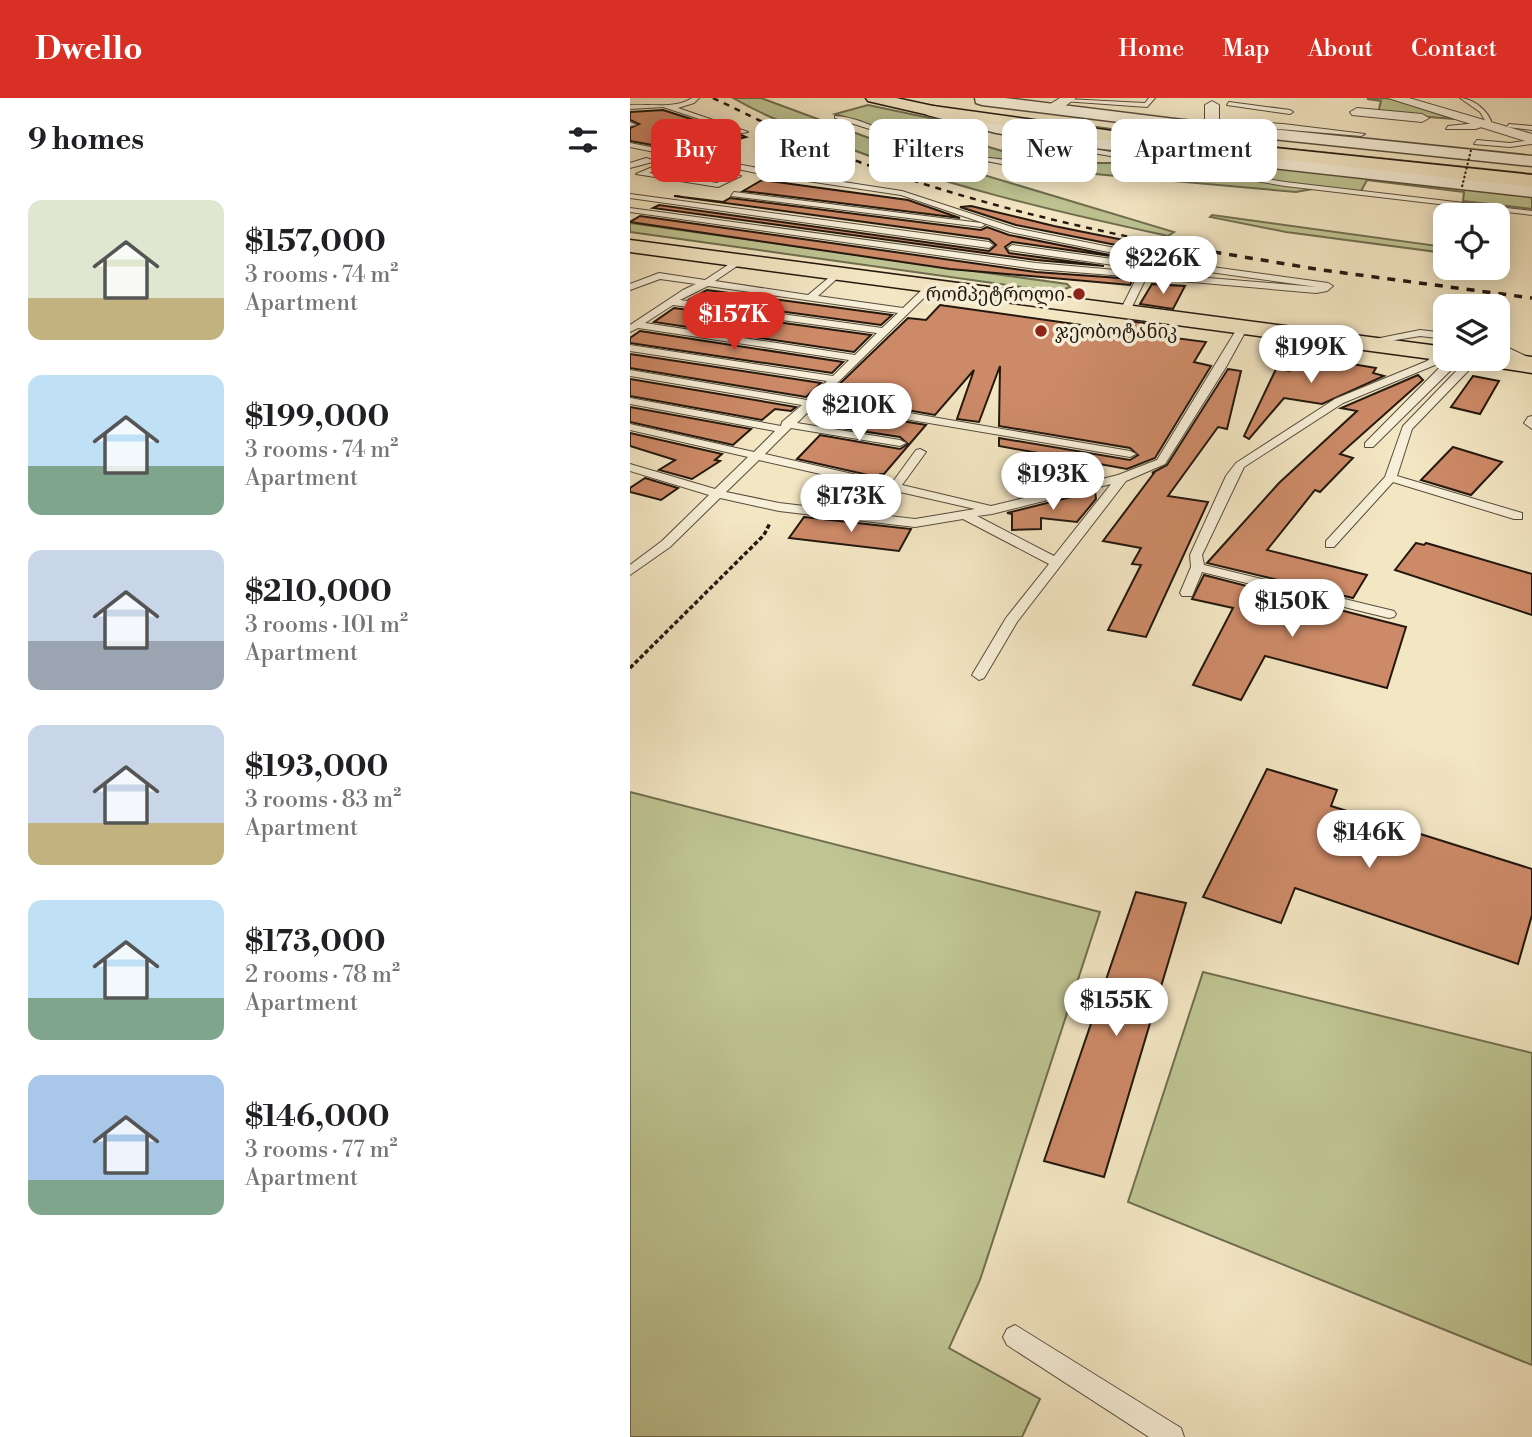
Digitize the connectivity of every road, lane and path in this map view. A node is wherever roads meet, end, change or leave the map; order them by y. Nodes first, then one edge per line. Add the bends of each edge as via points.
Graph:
1 (696, 98) edge
2 (874, 98) edge
3 (954, 98) edge
4 (1152, 98) edge
5 (1253, 98) edge
6 (1395, 98) edge
7 (977, 99) edge
8 (1463, 99) edge
9 (1062, 103) edge
10 (1229, 104) junction
11 (1212, 105) joint
12 (907, 106) junction
13 (630, 107) edge
14 (671, 107) junction
15 (933, 111) junction
16 (1290, 112) dead end
17 (1357, 112) dead end
18 (837, 117) dead end
19 (1532, 118) edge
20 (1072, 119) edge
21 (1088, 119) edge
22 (1171, 119) edge
23 (1212, 119) edge
24 (1480, 123) junction
25 (1097, 124) edge
26 (1277, 125) edge
27 (1448, 128) dead end
28 (1509, 128) junction
29 (1532, 128) edge
30 (1002, 129) edge
31 (744, 132) dead end
32 (1277, 133) edge
33 (1361, 134) dead end
34 (1111, 136) edge
35 (1532, 141) edge
36 (1477, 142) dead end
37 (630, 145) edge
38 (651, 149) edge
39 (1471, 150) dead end
40 (1097, 152) edge
41 (630, 153) edge
42 (1277, 154) edge
43 (649, 160) joint
44 (1002, 160) edge
45 (1277, 163) edge
46 (1531, 163) edge
47 (631, 165) edge
48 (651, 170) edge
49 (651, 176) edge
50 (1532, 181) edge
51 (697, 182) edge
52 (724, 182) edge
53 (832, 182) edge
54 (745, 187) dead end
55 (1462, 187) dead end
56 (1532, 191) edge
57 (734, 194) junction
58 (630, 196) edge
59 (650, 199) junction
60 (784, 201) junction
61 (713, 207) junction
62 (630, 210) edge
63 (1532, 213) edge
64 (764, 214) junction
65 (914, 219) junction
66 (746, 226) junction
67 (1002, 226) junction
68 (896, 232) junction
69 (883, 242) junction
70 (630, 246) edge
71 (1012, 248) dead end
72 (740, 260) junction
73 (1146, 263) junction
74 (838, 273) junction
75 (1143, 277) junction
76 (707, 283) junction
77 (631, 285) edge
78 (931, 286) junction
79 (810, 298) junction
80 (671, 302) junction
81 (905, 311) junction
82 (1125, 311) junction
83 (633, 327) edge
84 (884, 331) junction
85 (1239, 335) junction
86 (630, 348) edge
87 (1433, 350) edge
88 (1510, 352) edge
89 (856, 358) junction
90 (1433, 362) edge
91 (1510, 362) edge
92 (1532, 364) edge
93 (1433, 368) edge
94 (1462, 371) edge
95 (630, 373) edge
96 (834, 379) junction
97 (630, 401) edge
98 (810, 402) junction
99 (1532, 419) edge
100 (1532, 426) edge
101 (630, 427) edge
102 (784, 427) junction
103 (900, 443) dead end
104 (1369, 445) dead end
105 (920, 452) dead end
106 (1130, 454) dead end
107 (753, 457) junction
108 (630, 467) edge
109 (1122, 478) junction
110 (1391, 478) junction
111 (895, 486) junction
112 (715, 493) junction
113 (779, 507) junction
114 (992, 510) junction
115 (964, 514) junction
116 (1518, 516) dead end
117 (1330, 544) dead end
118 (1057, 563) junction
119 (1198, 567) junction
120 (630, 571) edge
121 (1187, 593) dead end
122 (1389, 614) dead end
123 (630, 668) edge
124 (979, 676) dead end
125 (1015, 1337) dead end
126 (1172, 1437) edge

1 - 14 lane
2 - 12 main road
3 - 12 main road via 943,106
4 - 9 lane via 1147,105
5 - 10 lane
6 - 24 street
7 - 9 street
7 - 20 main road
8 - 24 lane via 1488,116 1490,122
9 - 21 main road
9 - 22 street
10 - 11 lane
10 - 16 lane
11 - 23 street
12 - 15 main road
13 - 14 lane
14 - 31 lane
15 - 30 street
15 - 34 main road
17 - 24 street
18 - 44 lane via 928,148
19 - 28 street via 1513,120
24 - 27 lane
24 - 28 street
25 - 46 main road via 1499,166
26 - 33 lane
28 - 29 lane
28 - 35 street
32 - 46 street
35 - 36 lane via 1510,145
37 - 38 lane
39 - 55 path, bridge
40 - 63 lane via 1285,184
41 - 43 lane
42 - 50 main road
43 - 47 lane
45 - 56 street
48 - 49 lane via 640,174
51 - 52 lane
53 - 67 lane via 902,193
54 - 57 lane
57 - 60 lane
57 - 61 lane
58 - 59 lane
59 - 61 lane
59 - 62 lane
60 - 64 lane
60 - 65 lane
61 - 64 lane
62 - 66 lane
64 - 66 lane
64 - 68 lane
65 - 67 lane
65 - 68 lane
66 - 69 lane
67 - 68 lane via 988,242
67 - 73 lane via 1130,254
68 - 69 lane
69 - 75 lane
70 - 72 main road
71 - 73 lane
72 - 74 main road
72 - 76 lane
73 - 75 lane
73 - 75 lane via 1328,286 1316,290
74 - 78 main road
74 - 79 lane
75 - 82 lane
76 - 77 lane via 659,276
76 - 79 lane
76 - 80 lane
78 - 81 lane
78 - 82 main road
79 - 81 lane
80 - 83 lane
80 - 84 lane
81 - 84 lane
82 - 85 main road
83 - 89 lane
84 - 89 lane
85 - 87 main road
85 - 109 lane via 1161,462
86 - 96 lane
88 - 92 lane
89 - 96 lane
90 - 119 lane via 1339,401 1240,465 1196,555
91 - 92 main road
93 - 104 lane
94 - 110 lane via 1406,428
95 - 98 lane
96 - 98 lane
97 - 102 lane
98 - 102 lane
98 - 106 lane
99 - 100 lane
101 - 107 lane
102 - 103 lane
102 - 107 lane
105 - 111 lane
107 - 111 lane
107 - 112 lane
108 - 112 lane
109 - 114 lane
109 - 118 lane
110 - 116 lane
110 - 117 lane
111 - 114 lane
112 - 113 lane
112 - 120 lane via 666,544
113 - 115 lane via 915,523
113 - 123 path via 764,535
114 - 115 lane
115 - 118 lane
118 - 124 lane via 1011,621
119 - 121 lane
119 - 122 lane
125 - 126 lane

